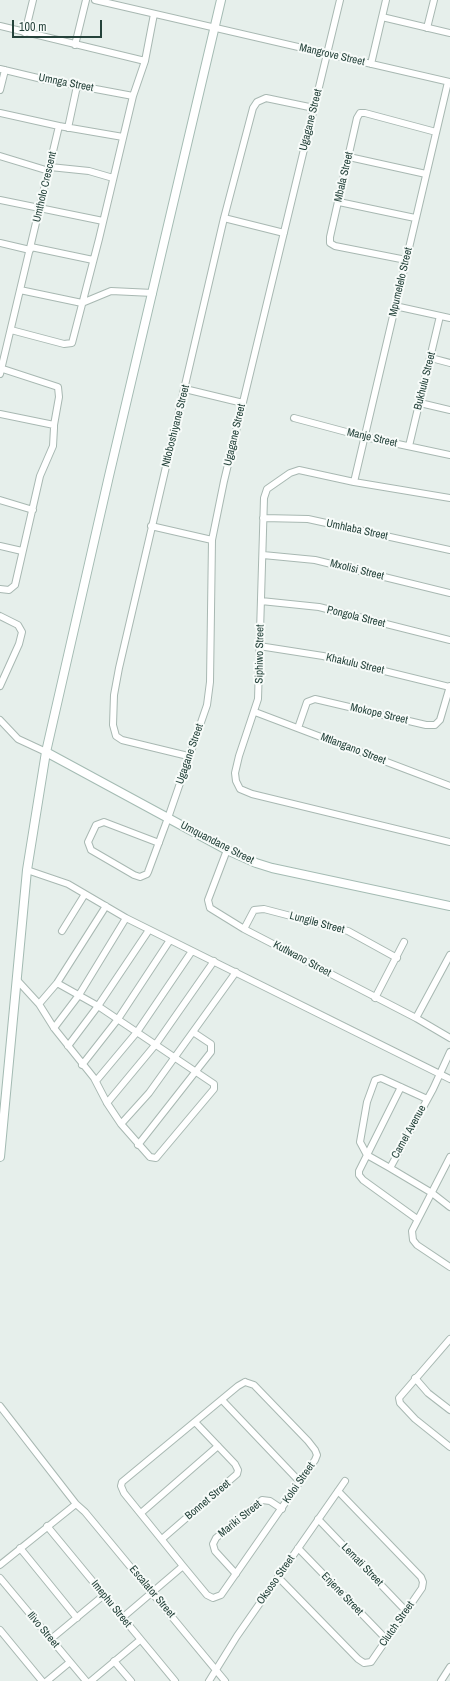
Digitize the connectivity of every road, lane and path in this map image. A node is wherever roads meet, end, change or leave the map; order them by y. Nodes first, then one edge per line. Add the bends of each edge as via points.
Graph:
1 (32, 0) edge
2 (86, 0) edge
3 (95, 0) edge
4 (221, 0) edge
5 (339, 0) edge
6 (386, 0) edge
7 (434, 0) edge
8 (154, 14) junction
9 (382, 17) junction
10 (0, 26) edge
11 (214, 27) junction
12 (427, 28) junction
13 (25, 33) junction
14 (450, 33) edge
15 (75, 44) junction
16 (328, 55) junction
17 (145, 61) junction
18 (372, 64) junction
19 (2, 69) edge
20 (449, 82) edge
21 (77, 86) junction
22 (0, 90) edge
23 (133, 96) junction
24 (314, 108) junction
25 (0, 113) edge
26 (59, 126) junction
27 (68, 128) junction
28 (436, 132) junction
29 (123, 137) junction
30 (0, 156) edge
31 (349, 157) junction
32 (49, 169) junction
33 (426, 174) junction
34 (113, 178) junction
35 (0, 200) edge
36 (339, 202) junction
37 (40, 208) junction
38 (224, 218) junction
39 (415, 218) junction
40 (103, 221) junction
41 (284, 233) junction
42 (0, 243) edge
43 (30, 249) junction
44 (93, 260) junction
45 (406, 260) junction
46 (20, 290) junction
47 (153, 293) junction
48 (82, 303) junction
49 (396, 306) junction
50 (440, 316) junction
51 (450, 318) edge
52 (11, 330) junction
53 (431, 358) junction
54 (450, 363) edge
55 (0, 370) edge
56 (185, 389) junction
57 (243, 403) junction
58 (420, 403) junction
59 (450, 410) edge
60 (0, 414) edge
61 (294, 418) dead end
62 (54, 425) junction
63 (365, 437) junction
64 (409, 446) junction
65 (450, 456) edge
66 (354, 482) junction
67 (450, 498) edge
68 (0, 500) edge
69 (33, 510) junction
70 (263, 518) junction
71 (151, 526) junction
72 (212, 540) junction
73 (0, 546) edge
74 (450, 550) edge
75 (22, 551) junction
76 (263, 555) junction
77 (0, 589) edge
78 (450, 593) edge
79 (261, 601) junction
80 (0, 616) edge
81 (450, 640) edge
82 (259, 646) junction
83 (0, 686) edge
84 (450, 687) edge
85 (255, 712) junction
86 (0, 720) edge
87 (298, 728) junction
88 (46, 752) junction
89 (188, 756) junction
90 (450, 786) edge
91 (168, 818) junction
92 (450, 842) edge
93 (159, 843) junction
94 (227, 850) junction
95 (27, 870) junction
96 (84, 894) junction
97 (106, 906) junction
98 (450, 906) edge
99 (126, 918) junction
100 (244, 929) junction
101 (149, 930) junction
102 (62, 931) dead end
103 (170, 940) junction
104 (404, 942) dead end
105 (192, 951) junction
106 (450, 955) edge
107 (397, 958) junction
108 (214, 961) junction
109 (236, 972) junction
110 (17, 980) junction
111 (57, 983) junction
112 (79, 995) junction
113 (375, 998) junction
114 (39, 1004) junction
115 (98, 1006) junction
116 (416, 1018) junction
117 (118, 1019) junction
118 (54, 1028) junction
119 (137, 1032) junction
120 (193, 1032) junction
121 (450, 1038) edge
122 (156, 1044) junction
123 (68, 1046) junction
124 (450, 1052) edge
125 (175, 1057) junction
126 (82, 1065) junction
127 (196, 1072) junction
128 (439, 1074) junction
129 (450, 1080) edge
130 (96, 1081) junction
131 (401, 1087) junction
132 (427, 1099) junction
133 (107, 1103) junction
134 (121, 1124) junction
135 (138, 1145) junction
136 (367, 1155) junction
137 (0, 1157) edge
138 (450, 1157) edge
139 (390, 1168) junction
140 (432, 1193) junction
141 (450, 1207) edge
142 (417, 1219) junction
143 (450, 1267) edge
144 (450, 1339) edge
145 (415, 1378) junction
146 (222, 1400) junction
147 (0, 1406) edge
148 (450, 1410) edge
149 (195, 1422) junction
150 (218, 1446) junction
151 (450, 1447) edge
152 (345, 1481) dead end
153 (300, 1482) junction
154 (338, 1491) junction
155 (76, 1504) junction
156 (282, 1509) junction
157 (141, 1513) junction
158 (318, 1519) junction
159 (47, 1526) junction
160 (162, 1539) junction
161 (20, 1548) junction
162 (298, 1548) junction
163 (0, 1565) edge
164 (183, 1566) junction
165 (236, 1574) junction
166 (278, 1577) junction
167 (0, 1578) edge
168 (152, 1592) junction
169 (104, 1595) junction
170 (406, 1611) junction
171 (77, 1618) junction
172 (122, 1618) junction
173 (0, 1630) edge
174 (51, 1639) junction
175 (140, 1640) junction
176 (387, 1640) junction
177 (114, 1661) junction
178 (70, 1662) junction
179 (450, 1668) edge
180 (216, 1670) junction
181 (42, 1681) edge
182 (47, 1681) edge
183 (86, 1681) edge
184 (91, 1681) edge
185 (131, 1681) edge
186 (175, 1681) edge
187 (209, 1681) edge
188 (226, 1681) edge
189 (441, 1681) edge

1 - 13 street
2 - 15 street
3 - 8 street, Mangrove Street
4 - 11 street
5 - 16 street, Ugagane Street
6 - 9 street
7 - 12 street
8 - 11 street, Mangrove Street
8 - 17 street
9 - 12 street
9 - 18 street
10 - 13 street
11 - 16 street, Mangrove Street
11 - 47 street
12 - 14 street
13 - 15 street
15 - 17 street
16 - 18 street, Mangrove Street
16 - 24 street, Ugagane Street
17 - 23 street
18 - 20 street, Mangrove Street
19 - 21 street, Umnga Street
19 - 22 street
20 - 28 street, Mpumelelo Street
21 - 23 street, Umnga Street
21 - 27 street
23 - 29 street
24 - 38 street, Ntloboshiyane Street via 266,98 254,105
24 - 41 street, Ugagane Street
25 - 26 street
26 - 27 street
26 - 32 street, Umtholo Crescent
27 - 29 street
28 - 31 street, Mbala Street via 360,113
28 - 33 street, Mpumelelo Street
29 - 34 street
30 - 32 street
31 - 33 street
31 - 36 street, Mbala Street
32 - 34 street via 89,171
32 - 37 street, Umtholo Crescent
33 - 39 street, Mpumelelo Street
34 - 40 street
35 - 37 street
36 - 39 street
36 - 45 street, Mbala Street via 330,236 332,245
37 - 40 street
37 - 43 street, Umtholo Crescent
38 - 41 street
38 - 56 street, Ntloboshiyane Street
39 - 45 street, Mpumelelo Street
40 - 44 street
41 - 57 street, Ugagane Street
42 - 43 street
43 - 44 street
43 - 46 street, Umtholo Crescent
44 - 48 street
45 - 49 street, Mpumelelo Street
46 - 48 street
46 - 52 street, Umtholo Crescent
47 - 48 street via 111,291
47 - 88 street
48 - 52 street via 70,344
49 - 50 street
49 - 63 street, Mpumelelo Street
50 - 51 street
50 - 53 street, Bukhulu Street
52 - 55 street, Umtholo Crescent
53 - 54 street
53 - 58 street, Bukhulu Street
55 - 62 street via 58,387 59,398
56 - 57 street
56 - 71 street, Ntloboshiyane Street
57 - 72 street, Ugagane Street
58 - 59 street
58 - 64 street, Bukhulu Street
60 - 62 street
61 - 63 street, Manje Street
62 - 69 street via 53,446 40,476
63 - 64 street, Manje Street
63 - 66 street, Mpumelelo Street
64 - 65 street, Manje Street
66 - 67 street, Siphiwo Street
66 - 70 street, Siphiwo Street via 295,470 267,489
68 - 69 street
69 - 75 street
70 - 74 street, Umhlaba Street via 308,519
70 - 76 street, Siphiwo Street
71 - 72 street
71 - 89 street, Ntloboshiyane Street via 114,695 114,731 122,740
72 - 89 street, Ugagane Street via 209,696
73 - 75 street
75 - 77 street via 14,588
76 - 78 street, Mxolisi Street via 316,560
76 - 79 street, Siphiwo Street
79 - 81 street, Pongola Street via 319,607
79 - 82 street, Siphiwo Street
80 - 83 street via 18,625 22,632
82 - 84 street, Khakulu Street via 323,656
82 - 85 street, Siphiwo Street via 259,690
84 - 87 street, Mokope Street via 440,720 435,725 315,699 307,702
85 - 87 street, Mtlangano Street
85 - 92 street, Siphiwo Street via 236,765 235,778 240,789 298,806
86 - 88 street via 18,739
87 - 90 street, Mtlangano Street
88 - 91 street, Umquandane Street
88 - 95 street
89 - 91 street, Ugagane Street
91 - 93 street, Ugagane Street
91 - 94 street, Umquandane Street
93 - 93 street, Ugagane Street via 148,872 140,877 91,850 88,842 96,825 104,822
94 - 98 street, Umquandane Street via 272,868
94 - 100 street, Kutlwano Street via 208,906
95 - 96 street via 57,880
95 - 110 street
96 - 97 street
96 - 102 street
97 - 99 street
97 - 111 street
99 - 101 street
99 - 112 street
100 - 107 street, Lungile Street via 254,910 264,909 348,931
100 - 113 street, Kutlwano Street
101 - 103 street
101 - 115 street
103 - 105 street
103 - 117 street
104 - 107 street
105 - 108 street
105 - 119 street
106 - 116 street
107 - 113 street
108 - 109 street
108 - 122 street
109 - 120 street
109 - 128 street
110 - 114 street
110 - 137 street
111 - 112 street
111 - 114 street
112 - 115 street
112 - 118 street
113 - 116 street, Kutlwano Street
114 - 118 street
115 - 117 street
115 - 123 street
116 - 121 street, Kutlwano Street
117 - 119 street
117 - 126 street
118 - 123 street
119 - 122 street
119 - 130 street
120 - 125 street
120 - 127 street via 212,1048
122 - 125 street
122 - 133 street
123 - 126 street
124 - 128 street, Camel Avenue
125 - 127 street
125 - 134 street via 142,1102
126 - 130 street
127 - 135 street
127 - 135 street via 213,1082 214,1090 156,1158 152,1158
128 - 129 street
128 - 132 street, Camel Avenue
130 - 133 street
131 - 132 street
131 - 136 street
131 - 136 street via 381,1078 373,1082 360,1137 361,1146
132 - 139 street, Camel Avenue
133 - 134 street
134 - 135 street
136 - 139 street
136 - 142 street via 359,1171 360,1178
138 - 140 street
139 - 140 street, Camel Avenue
140 - 141 street, Camel Avenue
140 - 142 street
142 - 143 street via 412,1231 413,1240
144 - 145 street
145 - 148 street via 428,1393
145 - 151 street via 400,1394 400,1403 424,1427
146 - 149 street, Koloi Street
146 - 153 street
146 - 153 street, Koloi Street via 242,1384 252,1383 308,1440 317,1455
147 - 155 street, Escalator Street
149 - 150 street, Bonnet Street
149 - 157 street, Koloi Street via 122,1482 122,1490
150 - 157 street
150 - 160 street, Bonnet Street via 235,1464 237,1474
152 - 154 street, Oksoso Street
153 - 156 street, Koloi Street
154 - 158 street, Oksoso Street
154 - 170 street, Clutch Street via 422,1580 422,1588
155 - 159 street
155 - 168 street, Escalator Street
156 - 165 street, Koloi Street
156 - 165 street, Mariki Street via 270,1501 262,1500 216,1538 213,1544 214,1551
157 - 160 street, Koloi Street
158 - 162 street, Oksoso Street
158 - 170 street, Lemati Street
159 - 161 street
159 - 169 street, Imephu Street
160 - 164 street, Koloi Street
161 - 163 street
161 - 171 street
162 - 166 street, Oksoso Street
162 - 176 street, Enjene Street
164 - 165 street, Koloi Street via 207,1595 213,1598 221,1595
164 - 168 street
166 - 176 street, Clutch Street via 361,1662 371,1662
166 - 180 street, Oksoso Street
167 - 174 street, Ilivo Street
168 - 172 street
168 - 180 street, Escalator Street
169 - 171 street
169 - 172 street, Imephu Street
170 - 176 street, Clutch Street
171 - 174 street
172 - 175 street, Imephu Street
173 - 181 street
174 - 178 street, Ilivo Street
175 - 177 street
175 - 186 street, Imephu Street
177 - 184 street
177 - 185 street
178 - 182 street
178 - 183 street, Ilivo Street
179 - 189 street
180 - 187 street, Oksoso Street
180 - 188 street, Escalator Street

